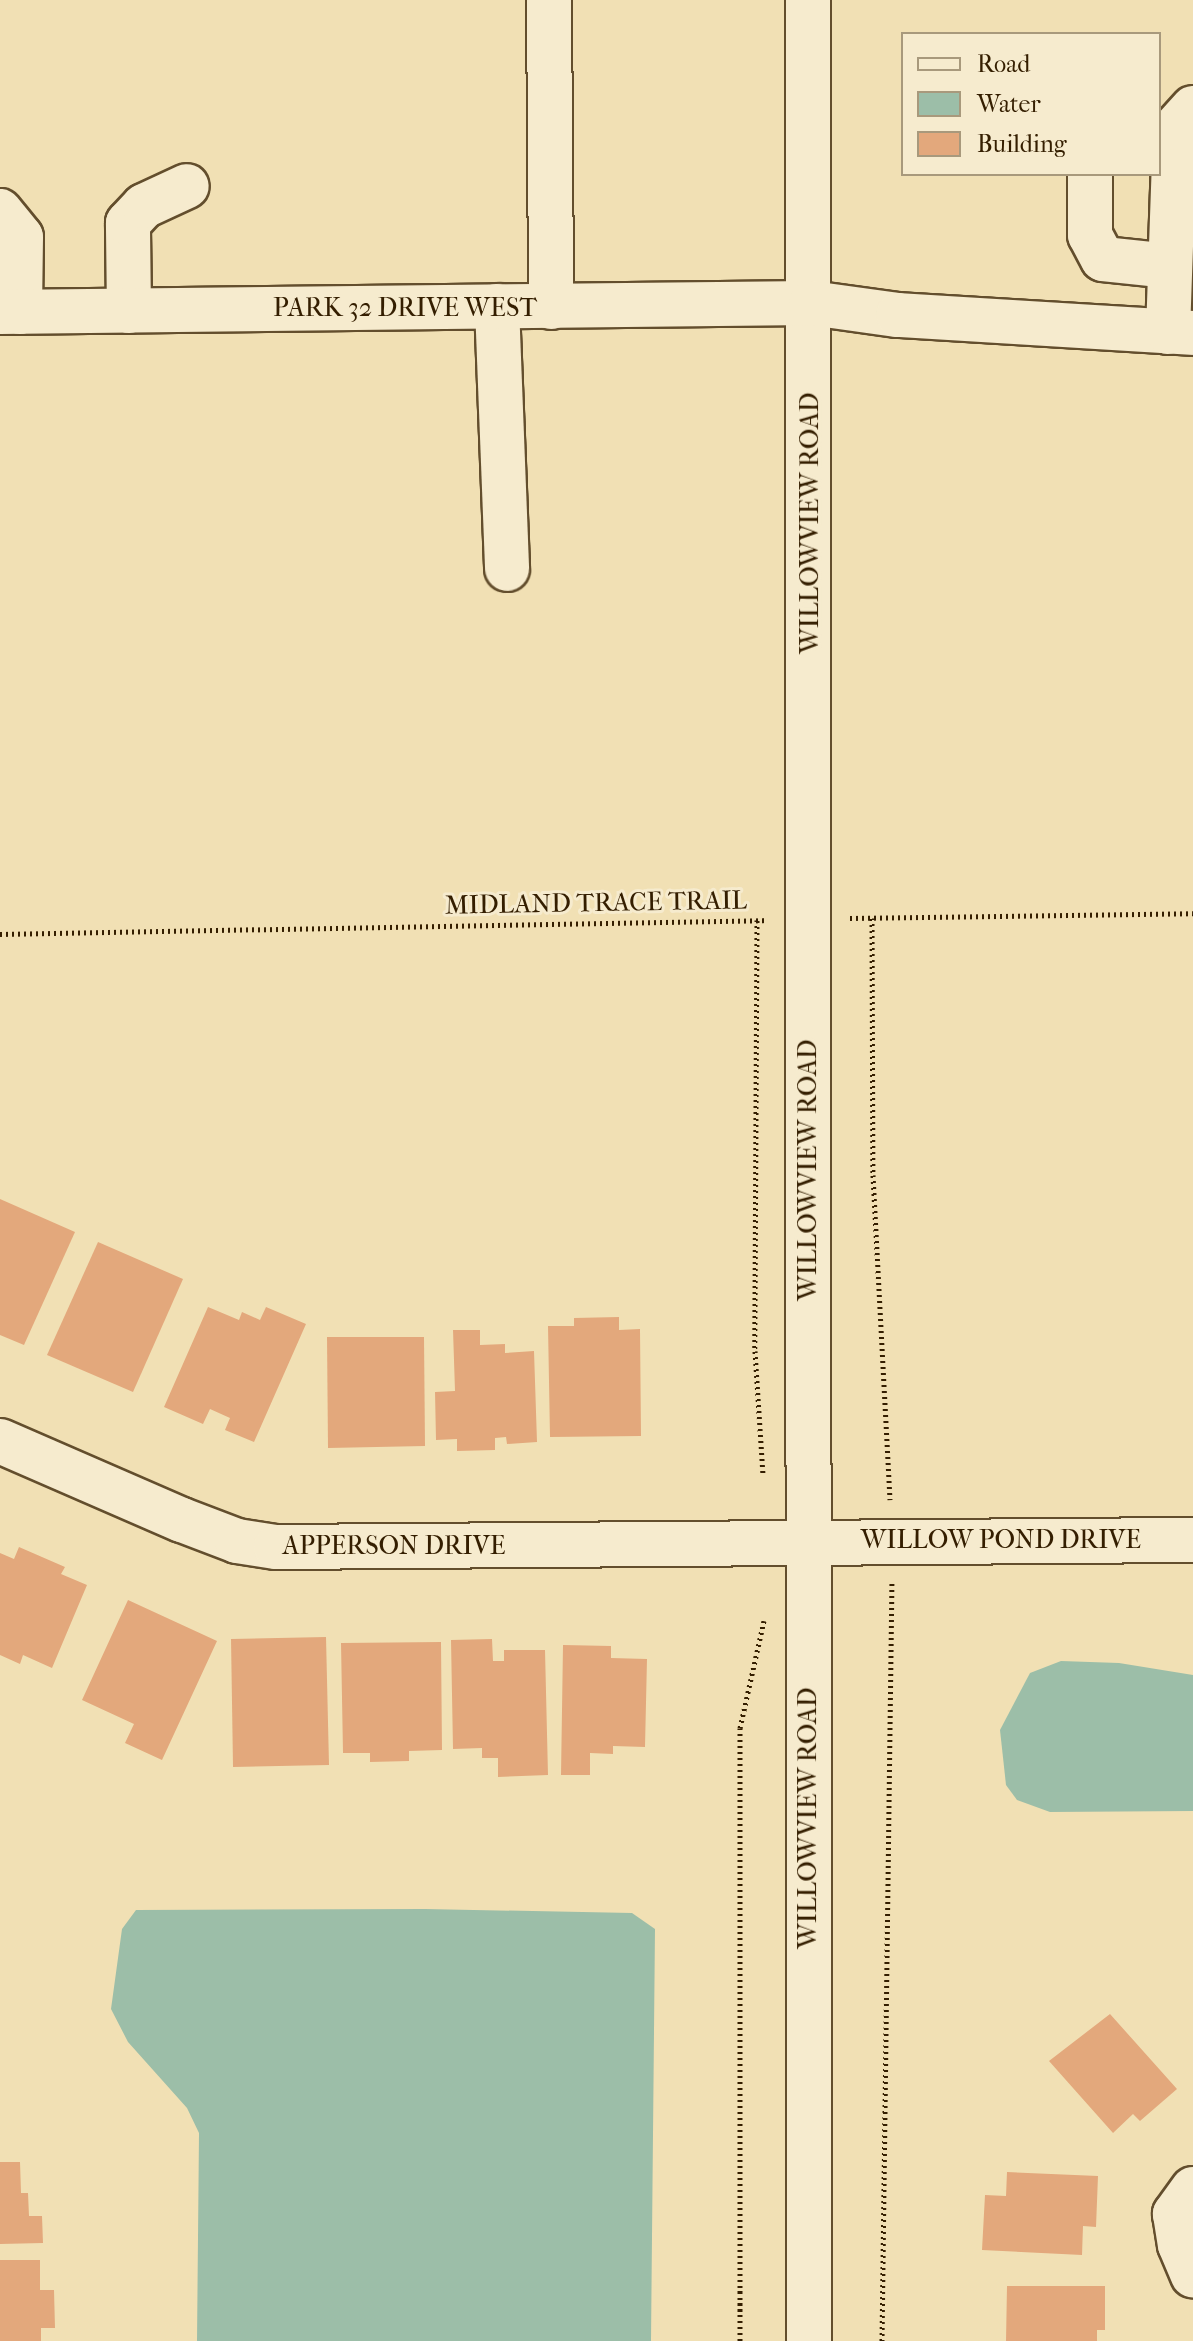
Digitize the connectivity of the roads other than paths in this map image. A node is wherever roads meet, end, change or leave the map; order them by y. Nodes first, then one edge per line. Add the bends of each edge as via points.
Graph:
1 (549, 0) edge
2 (808, 0) edge
3 (1177, 114) edge
4 (1090, 176) edge
5 (187, 186) dead end
6 (0, 211) edge
7 (1170, 266) junction
8 (811, 303) junction
9 (497, 306) junction
10 (551, 307) junction
11 (129, 311) junction
12 (10, 312) edge
13 (1180, 332) edge
14 (507, 569) dead end
15 (0, 1441) edge
16 (1193, 1540) edge
17 (808, 1541) junction
18 (1193, 2189) edge
19 (1193, 2275) edge
20 (809, 2341) edge

1 - 10 street
2 - 8 street, WILLOWVIEW ROAD
3 - 7 street
4 - 7 street via 1094,249 1117,263
5 - 11 street via 144,206 128,223
6 - 12 street via 21,237
7 - 13 street
8 - 10 street, PARK 32 DRIVE WEST
8 - 13 street, PARK 32 DRIVE WEST via 898,315
8 - 17 street, WILLOWVIEW ROAD
9 - 10 street, PARK 32 DRIVE WEST
9 - 11 street, PARK 32 DRIVE WEST
9 - 14 street
11 - 12 street, PARK 32 DRIVE WEST
15 - 17 street, APPERSON DRIVE via 182,1520 237,1541 276,1547
16 - 17 street, WILLOW POND DRIVE
17 - 20 street, WILLOWVIEW ROAD
18 - 19 street via 1175,2214

